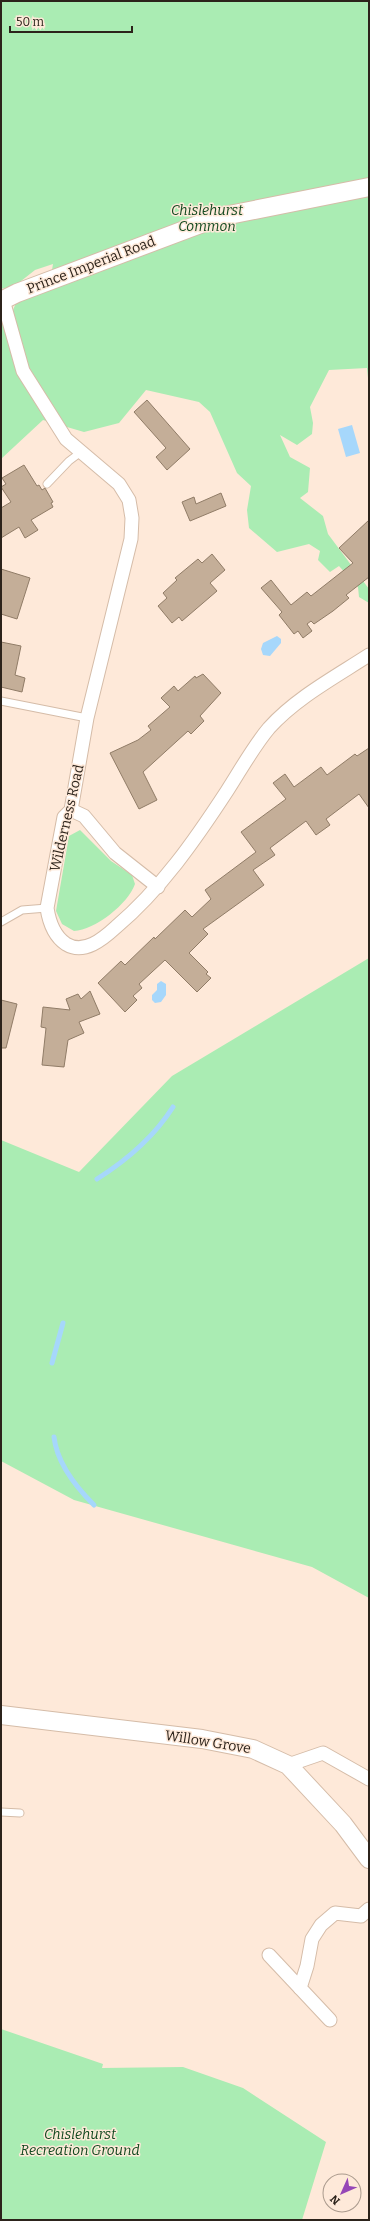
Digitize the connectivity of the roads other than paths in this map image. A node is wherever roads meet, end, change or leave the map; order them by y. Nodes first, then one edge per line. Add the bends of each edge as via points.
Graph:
1 (369, 187) edge
2 (2, 301) edge
3 (81, 452) junction
4 (47, 484) dead end
5 (369, 655) edge
6 (1, 701) edge
7 (87, 718) junction
8 (71, 810) junction
9 (158, 887) junction
10 (47, 908) junction
11 (1, 922) edge
12 (1, 1715) edge
13 (288, 1765) junction
14 (369, 1779) edge
15 (1, 1812) edge
16 (20, 1813) dead end
17 (369, 1858) edge
18 (369, 1910) edge
19 (269, 1955) dead end
20 (300, 1988) junction
21 (330, 2020) dead end

1 - 2 street, Prince Imperial Road via 219,217
2 - 3 street, Wilderness Road via 24,371 66,439
3 - 4 lane
3 - 7 street, Wilderness Road via 118,484 129,500 132,518 131,539
5 - 9 street, Wilderness Road via 288,710 269,729 202,829
6 - 7 lane
7 - 8 street, Wilderness Road
8 - 9 street via 84,816 115,853
8 - 10 street, Wilderness Road via 64,817
9 - 10 street, Wilderness Road via 108,934 86,947 73,948 62,941 56,934
10 - 11 lane via 22,910
12 - 13 street, Willow Grove via 202,1739 253,1749
13 - 14 street via 323,1753
13 - 17 street, Willow Grove via 343,1824
15 - 16 lane
18 - 20 street via 361,1916 335,1913 321,1925 312,1938
19 - 20 street
20 - 21 street

